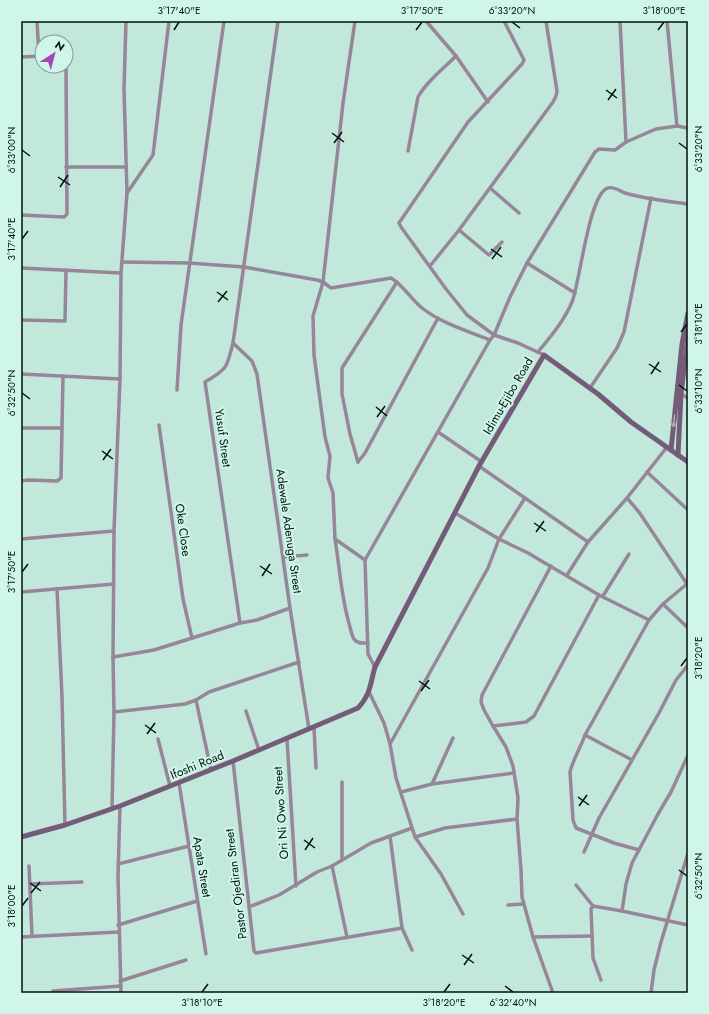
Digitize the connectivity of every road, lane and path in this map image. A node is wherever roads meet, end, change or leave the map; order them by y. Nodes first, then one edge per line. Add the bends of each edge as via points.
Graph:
1 (37, 21) edge
2 (126, 21) edge
3 (169, 21) edge
4 (224, 21) edge
5 (278, 21) edge
6 (355, 21) edge
7 (426, 21) edge
8 (504, 21) edge
9 (546, 21) edge
10 (620, 21) edge
11 (667, 21) edge
12 (38, 34) edge
13 (34, 56) edge
14 (456, 56) junction
15 (21, 57) edge
16 (66, 74) edge
17 (488, 102) junction
18 (677, 126) junction
19 (688, 128) edge
20 (626, 142) junction
21 (408, 151) dead end
22 (66, 167) junction
23 (126, 167) junction
24 (490, 188) junction
25 (127, 193) junction
26 (651, 198) junction
27 (688, 204) edge
28 (519, 213) dead end
29 (21, 216) edge
30 (459, 230) junction
31 (502, 242) dead end
32 (122, 262) junction
33 (527, 262) junction
34 (189, 263) junction
35 (430, 266) junction
36 (244, 267) junction
37 (21, 268) edge
38 (66, 270) junction
39 (122, 273) junction
40 (323, 282) junction
41 (397, 282) junction
42 (575, 293) junction
43 (688, 312) edge
44 (438, 318) junction
45 (21, 320) edge
46 (494, 335) junction
47 (688, 336) edge
48 (490, 340) junction
49 (233, 343) junction
50 (687, 344) edge
51 (541, 354) junction
52 (683, 354) junction
53 (21, 374) edge
54 (63, 376) junction
55 (120, 379) junction
56 (590, 388) junction
57 (177, 390) dead end
58 (681, 394) junction
59 (688, 398) edge
60 (159, 425) dead end
61 (21, 428) edge
62 (62, 428) junction
63 (438, 432) junction
64 (669, 449) junction
65 (678, 455) junction
66 (688, 462) edge
67 (481, 464) junction
68 (647, 472) junction
69 (21, 481) edge
70 (525, 498) junction
71 (627, 498) junction
72 (688, 510) edge
73 (455, 513) junction
74 (114, 531) junction
75 (499, 538) junction
76 (21, 539) edge
77 (335, 539) junction
78 (588, 542) junction
79 (629, 554) dead end
80 (307, 555) dead end
81 (283, 557) junction
82 (365, 560) junction
83 (551, 566) junction
84 (567, 575) junction
85 (114, 584) junction
86 (687, 584) edge
87 (57, 589) junction
88 (21, 592) edge
89 (601, 595) junction
90 (663, 604) junction
91 (290, 608) junction
92 (649, 620) junction
93 (240, 623) junction
94 (688, 628) edge
95 (192, 638) junction
96 (368, 643) junction
97 (113, 658) junction
98 (299, 662) junction
99 (688, 665) edge
100 (375, 667) junction
101 (369, 692) junction
102 (196, 700) junction
103 (114, 712) junction
104 (246, 712) dead end
105 (492, 726) junction
106 (312, 728) junction
107 (585, 735) junction
108 (453, 738) dead end
109 (158, 739) dead end
110 (286, 739) junction
111 (390, 744) junction
112 (259, 750) junction
113 (688, 755) edge
114 (632, 760) junction
115 (233, 761) junction
116 (316, 768) dead end
117 (211, 770) junction
118 (514, 773) junction
119 (179, 782) junction
120 (342, 782) dead end
121 (432, 784) junction
122 (170, 786) junction
123 (401, 792) junction
124 (120, 806) junction
125 (112, 809) junction
126 (517, 819) junction
127 (65, 825) junction
128 (412, 828) junction
129 (592, 834) junction
130 (390, 836) junction
131 (21, 837) edge
132 (415, 837) junction
133 (188, 846) junction
134 (639, 850) junction
135 (584, 852) dead end
136 (688, 853) edge
137 (342, 860) junction
138 (118, 864) junction
139 (28, 866) dead end
140 (332, 866) junction
141 (82, 882) dead end
142 (30, 884) junction
143 (576, 885) dead end
144 (296, 886) junction
145 (197, 901) junction
146 (524, 904) junction
147 (508, 905) dead end
148 (593, 906) junction
149 (249, 907) junction
150 (622, 910) junction
151 (463, 914) dead end
152 (668, 921) junction
153 (118, 925) junction
154 (688, 925) edge
155 (402, 928) junction
156 (118, 932) junction
157 (32, 936) junction
158 (592, 936) junction
159 (21, 937) edge
160 (347, 937) junction
161 (534, 937) junction
162 (412, 950) dead end
163 (206, 954) dead end
164 (186, 960) dead end
165 (601, 980) dead end
166 (120, 984) junction
167 (53, 991) dead end
168 (121, 993) edge
169 (553, 993) edge
170 (651, 993) edge

1 - 12 street
2 - 23 street
3 - 25 street via 153,155
4 - 34 street
5 - 36 street, Yusuf Street
6 - 40 street
7 - 14 street
8 - 17 street via 524,60
9 - 24 street via 556,96
10 - 20 street
11 - 18 street
13 - 15 street
14 - 17 street
14 - 21 street via 422,89 418,97
16 - 22 street
17 - 35 street via 468,122 399,223
18 - 19 street
18 - 20 street via 656,129
20 - 33 street via 615,150 599,149 595,152
22 - 23 street
22 - 29 street via 66,215
23 - 25 street
24 - 28 street
24 - 30 street
25 - 32 street
26 - 27 street
26 - 42 street via 611,188 600,196 593,210
26 - 56 street via 624,332 617,348
30 - 31 street via 488,255
30 - 35 street
32 - 34 street
32 - 39 street
33 - 42 street
33 - 46 street
34 - 36 street
34 - 57 street via 181,325
35 - 46 street via 467,315
36 - 40 street
36 - 49 street, Yusuf Street
37 - 38 street
38 - 39 street
38 - 45 street via 65,321
39 - 55 street
40 - 41 street via 334,288 388,278
40 - 77 street via 313,316 313,336 318,395 330,456 328,478 333,493
41 - 44 street via 423,309
41 - 44 street via 342,368 342,394 358,462
42 - 51 street via 562,322
43 - 52 main road
44 - 48 street
46 - 48 street
46 - 51 street
47 - 50 main road
48 - 63 street
49 - 81 street, Adewale Adenuga Street via 252,361 257,374
49 - 93 street, Yusuf Street via 228,363 220,373 205,382
50 - 52 main road
51 - 56 main road, Idimu-Ejibo Road
51 - 67 main road, Idimu-Ejibo Road
52 - 58 main road
52 -> 64 main road
53 - 54 street
54 - 55 street
54 - 62 street
55 - 74 street
56 - 64 main road, Idimu-Ejibo Road
58 - 59 street
58 - 65 main road
60 - 95 street, Oke Close via 183,599
61 - 62 street
62 - 69 street via 60,480
63 - 67 street
63 - 82 street
64 - 65 main road, Idimu-Ejibo Road
64 - 68 street
65 - 66 main road, Idimu-Ejibo Road
67 - 70 street
67 - 73 main road, Idimu-Ejibo Road
68 - 71 street
68 - 72 street
70 - 75 street
70 - 78 street
71 - 78 street
71 - 86 street
73 - 75 street
73 - 100 main road, Idimu-Ejibo Road
74 - 76 street
74 - 85 street
75 - 83 street
75 - 111 street via 488,568
77 - 82 street
77 - 96 street via 345,611 354,640
78 - 84 street
79 - 89 street
80 - 81 street
81 - 91 street, Adewale Adenuga Street
82 - 96 street
83 - 84 street
83 - 105 street via 482,695 481,702
84 - 89 street
85 - 87 street
85 - 97 street
86 - 90 street
87 - 88 street
87 - 127 street
89 - 92 street
89 - 105 street via 534,716 526,722
90 - 92 street
90 - 94 street
91 - 93 street via 257,620
91 - 98 street, Adewale Adenuga Street
92 - 107 street
93 - 95 street
95 - 97 street via 154,650
96 - 100 street via 368,654
97 - 103 street
98 - 102 street via 209,692
98 - 106 street, Adewale Adenuga Street
99 - 114 street via 676,680
100 - 101 main road, Idimu-Ejibo Road
101 - 106 main road, Ifoshi Road via 358,708
101 - 111 street via 380,712
102 - 103 street via 185,704
102 - 117 street
103 - 125 street
104 - 112 street
105 - 118 street via 506,746
106 - 110 main road, Ifoshi Road
106 - 116 street, Adewale Adenuga Street
107 - 114 street
107 - 129 street via 571,765 570,798 573,824 579,830
108 - 121 street
109 - 122 street
110 - 112 main road, Ifoshi Road
110 - 144 street, Ori Ni Owo Street
111 - 123 street
112 - 115 main road, Ifoshi Road
113 - 134 street via 672,792
114 - 129 street
115 - 117 main road, Ifoshi Road
115 - 149 street, Pastor Ojediran Street
117 - 119 main road, Ifoshi Road
118 - 121 street
118 - 126 street via 518,798
119 - 122 main road, Ifoshi Road
119 - 133 street, Apata Street
120 - 137 street
121 - 123 street
122 - 124 main road, Ifoshi Road
123 - 128 street
124 - 125 main road, Ifoshi Road
124 - 138 street
125 - 127 main road, Ifoshi Road
126 - 132 street via 445,828
126 - 146 street
127 - 131 main road, Ifoshi Road
128 - 130 street
128 - 132 street
129 - 134 street
129 - 135 street
130 - 137 street via 371,843
130 - 155 street
132 - 151 street via 441,874
133 - 138 street
133 - 145 street, Apata Street
134 - 150 street via 628,873
136 - 152 street
137 - 140 street
138 - 153 street
139 - 142 street
140 - 144 street
140 - 160 street
141 - 142 street
142 - 157 street
143 - 148 street
144 - 149 street
145 - 153 street
145 - 163 street, Apata Street
146 - 147 street
146 - 161 street
148 - 150 street
148 - 158 street
149 - 160 street, Pastor Ojediran Street via 256,953
150 - 152 street
152 - 154 street
152 - 170 street
153 - 156 street
155 - 160 street, Pastor Ojediran Street
155 - 162 street
156 - 157 street
156 - 166 street
157 - 159 street
158 - 161 street
158 - 165 street via 593,958
161 - 169 street
164 - 166 street
166 - 167 street
166 - 168 street

